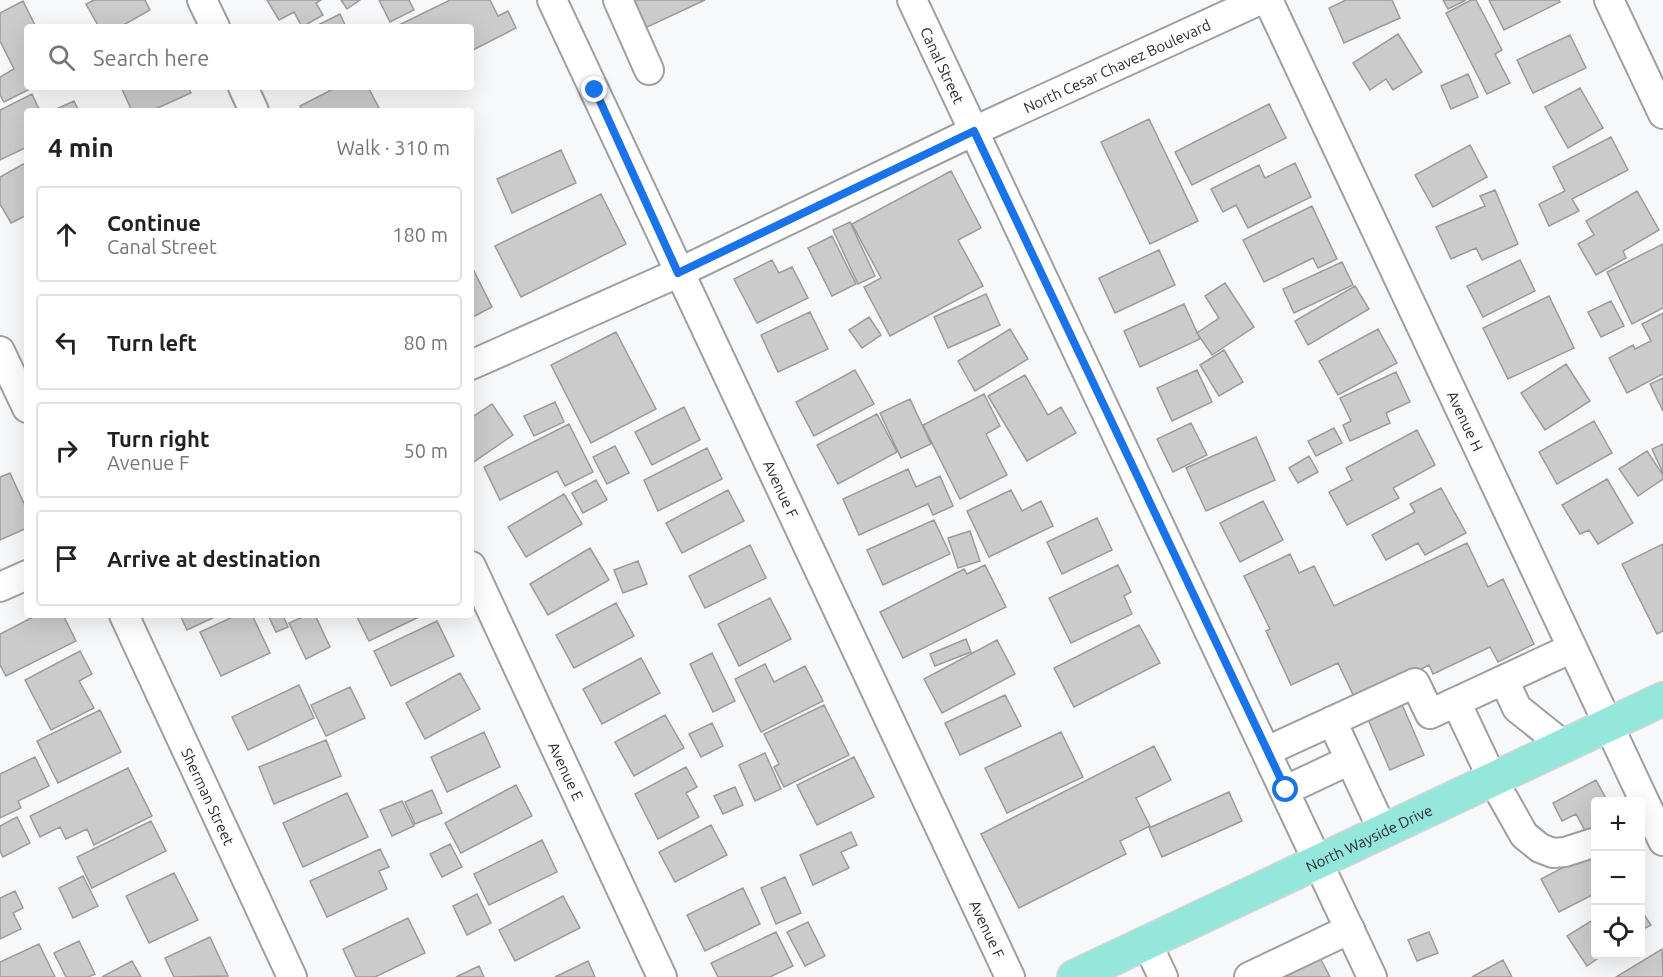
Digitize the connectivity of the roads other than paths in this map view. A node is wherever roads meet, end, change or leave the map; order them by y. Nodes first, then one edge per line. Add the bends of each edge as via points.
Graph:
1 (202, 0) edge
2 (552, 0) edge
3 (618, 0) edge
4 (912, 0) edge
5 (1260, 0) edge
6 (1268, 0) edge
7 (1609, 0) edge
8 (214, 24) edge
9 (649, 70) dead end
10 (244, 90) edge
11 (253, 108) edge
12 (1663, 114) edge
13 (974, 131) junction
14 (678, 273) junction
15 (0, 351) edge
16 (474, 364) edge
17 (24, 402) edge
18 (474, 572) edge
19 (24, 576) edge
20 (0, 587) edge
21 (125, 618) edge
22 (1572, 648) junction
23 (1504, 680) junction
24 (1663, 699) edge
25 (1456, 702) junction
26 (1332, 721) junction
27 (1608, 724) junction
28 (1563, 746) junction
29 (1267, 751) junction
30 (1350, 760) junction
31 (1493, 780) junction
32 (1286, 790) junction
33 (1637, 797) edge
34 (1645, 817) edge
35 (1383, 831) junction
36 (1663, 841) edge
37 (1591, 844) edge
38 (1318, 861) junction
39 (1350, 929) junction
40 (1147, 943) junction
41 (292, 977) edge
42 (662, 977) edge
43 (1010, 977) edge
44 (1074, 977) edge
45 (1163, 977) edge
46 (1249, 977) edge
47 (1372, 977) edge

1 - 8 street
2 - 14 street, Avenue F
3 - 9 street
4 - 13 street, Canal Street
5 - 13 street, North Cesar Chavez Boulevard
6 - 22 street, Avenue H
7 - 12 street
10 - 11 street
13 - 14 street, North Cesar Chavez Boulevard
13 - 29 street, Canal Street
14 - 16 street, North Cesar Chavez Boulevard
14 - 43 street, Avenue F
15 - 17 street
18 - 42 street, Avenue E
19 - 20 street
21 - 41 street, Sherman Street
22 - 23 street
22 - 27 street, Avenue H
23 - 25 street
23 - 28 street via 1517,708
24 - 27 main road, North Wayside Drive
25 - 26 street via 1430,714 1415,683
25 - 31 street
26 - 29 street
26 - 30 street
27 - 28 main road, North Wayside Drive
27 - 33 street, Avenue H
28 - 31 main road, North Wayside Drive
29 - 32 street, Canal Street
30 - 32 street
30 - 35 street
31 - 35 main road, North Wayside Drive
31 - 37 street via 1524,836 1540,848 1565,852
32 - 38 street, Canal Street
34 - 36 street, Avenue H
35 - 38 main road, North Wayside Drive
38 - 39 street, Canal Street
38 - 40 main road, North Wayside Drive
39 - 46 street
39 - 47 street, Canal Street
40 - 44 main road, North Wayside Drive
40 - 45 street

